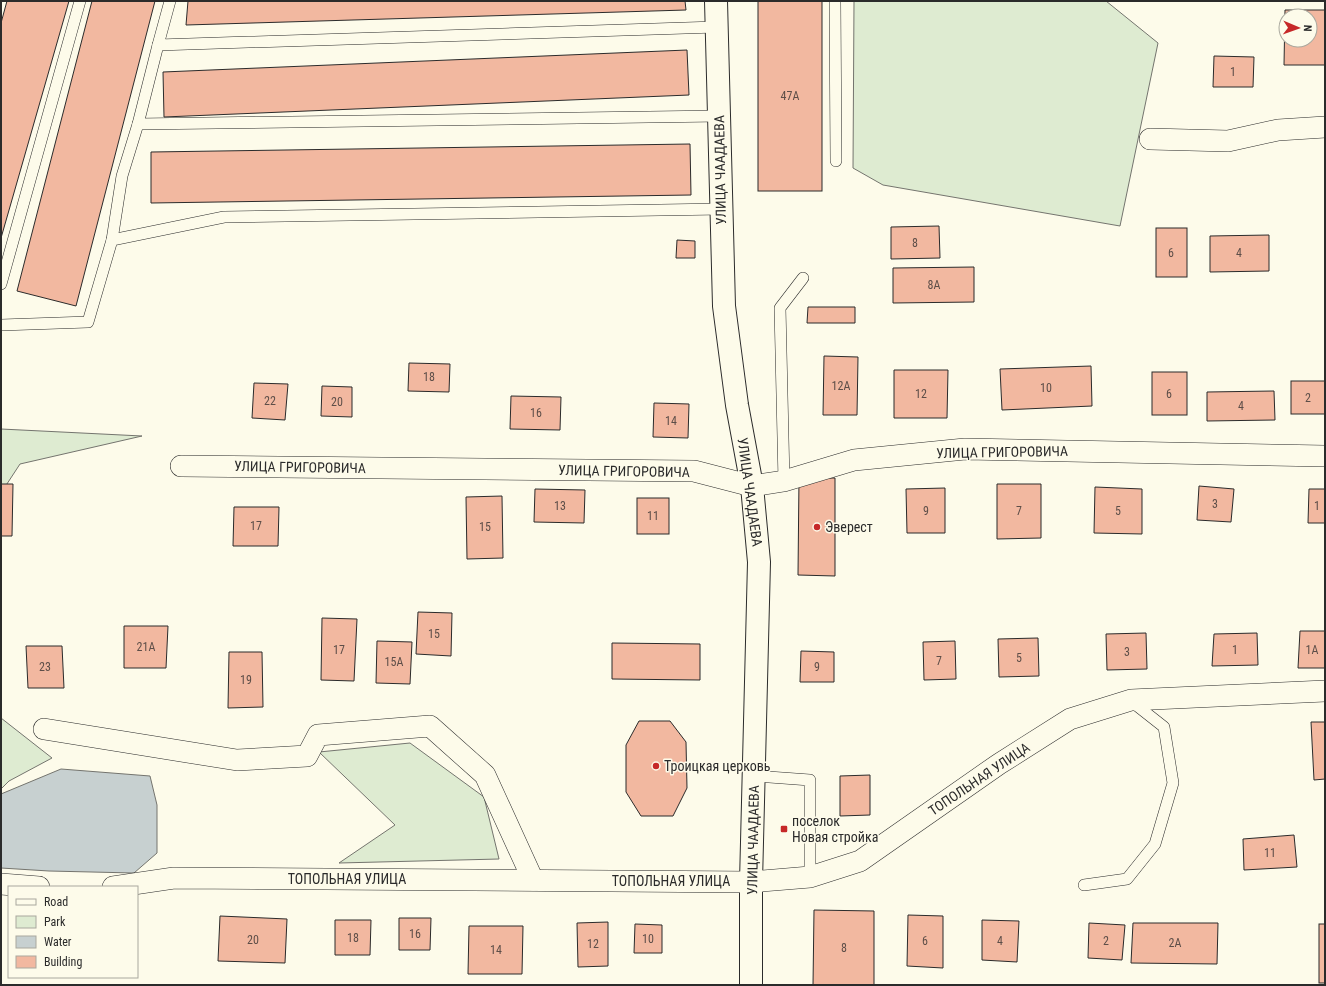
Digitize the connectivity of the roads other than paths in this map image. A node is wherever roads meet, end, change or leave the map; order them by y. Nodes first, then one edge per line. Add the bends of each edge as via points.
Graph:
1 (80, 1) edge
2 (170, 1) edge
3 (716, 1) edge
4 (835, 1) edge
5 (716, 27) junction
6 (158, 45) junction
7 (719, 116) junction
8 (138, 124) junction
9 (1325, 127) edge
10 (1150, 139) dead end
11 (836, 161) dead end
12 (721, 209) junction
13 (112, 240) junction
14 (803, 278) dead end
15 (1, 284) edge
16 (1, 325) edge
17 (1325, 456) edge
18 (180, 466) dead end
19 (784, 481) junction
20 (752, 486) junction
21 (1325, 691) edge
22 (1131, 700) junction
23 (44, 729) dead end
24 (754, 776) junction
25 (810, 878) junction
26 (533, 880) junction
27 (751, 882) junction
28 (1, 884) edge
29 (1084, 885) dead end
30 (26, 886) edge
31 (120, 886) edge
32 (750, 985) edge

1 - 15 lane
2 - 6 lane
3 - 5 street, УЛИЦА ЧААДАЕВА
4 - 11 lane
5 - 6 lane
5 - 7 street, УЛИЦА ЧААДАЕВА
6 - 8 lane
7 - 8 lane
7 - 12 street, УЛИЦА ЧААДАЕВА
8 - 13 lane via 122,176
9 - 10 street via 1278,130 1228,141
12 - 13 lane via 224,217
12 - 20 street, УЛИЦА ЧААДАЕВА via 724,306 737,405
13 - 16 lane via 88,322
14 - 19 lane via 780,308
17 - 19 street, УЛИЦА ГРИГОРОВИЧА via 965,450 854,460
18 - 20 street, УЛИЦА ГРИГОРОВИЧА via 694,471
19 - 20 street, УЛИЦА ГРИГОРОВИЧА
20 - 24 street, УЛИЦА ЧААДАЕВА via 758,562
21 - 22 street, ТОПОЛЬНАЯ УЛИЦА
22 - 25 street, ТОПОЛЬНАЯ УЛИЦА via 1070,719 999,764 860,861
22 - 29 lane via 1164,727 1173,783 1155,844 1127,879
23 - 26 street via 237,760 307,756 318,735 430,726 485,775
24 - 25 lane via 810,780
24 - 27 street, УЛИЦА ЧААДАЕВА
25 - 27 street, ТОПОЛЬНАЯ УЛИЦА
26 - 27 street, ТОПОЛЬНАЯ УЛИЦА
26 - 31 street, ТОПОЛЬНАЯ УЛИЦА via 174,878
27 - 32 street, УЛИЦА ЧААДАЕВА
28 - 30 street

